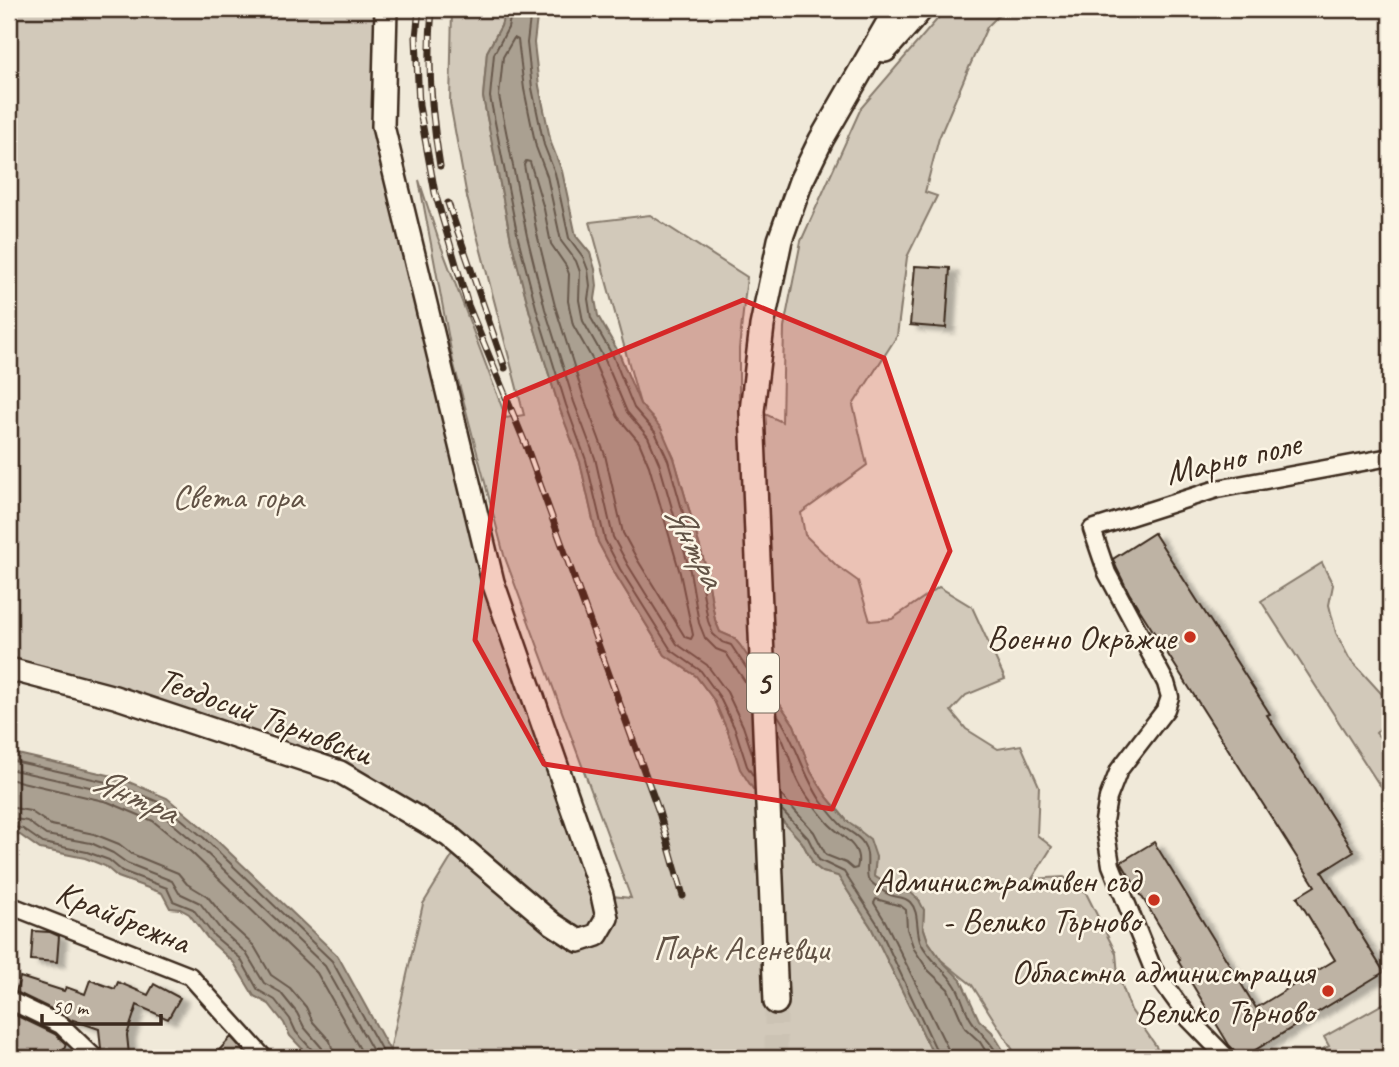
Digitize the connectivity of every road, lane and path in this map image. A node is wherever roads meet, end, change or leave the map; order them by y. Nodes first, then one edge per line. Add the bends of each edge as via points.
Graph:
1 (386, 9) edge
2 (898, 9) edge
3 (921, 9) edge
4 (845, 99) junction
5 (1390, 457) edge
6 (9, 669) edge
7 (9, 905) edge
8 (9, 1000) edge
9 (776, 1002) tunnel mouth
10 (95, 1058) edge
11 (264, 1058) edge
12 (1227, 1058) edge

1 - 6 street, Теодосий Търновски via 383,126 490,568 607,918 597,935 579,941 449,836 340,772 114,697
2 - 4 main road, 5
3 - 4 main road, 5
4 - 9 main road, 5 via 801,181 779,240 752,411
5 - 12 street, Марно поле via 1217,489 1092,529 1107,573 1170,697 1166,709 1119,770 1108,798 1104,821 1111,865 1153,969 1190,1020
7 - 11 street, Крайбрежна via 190,976
8 - 10 street via 61,1025

